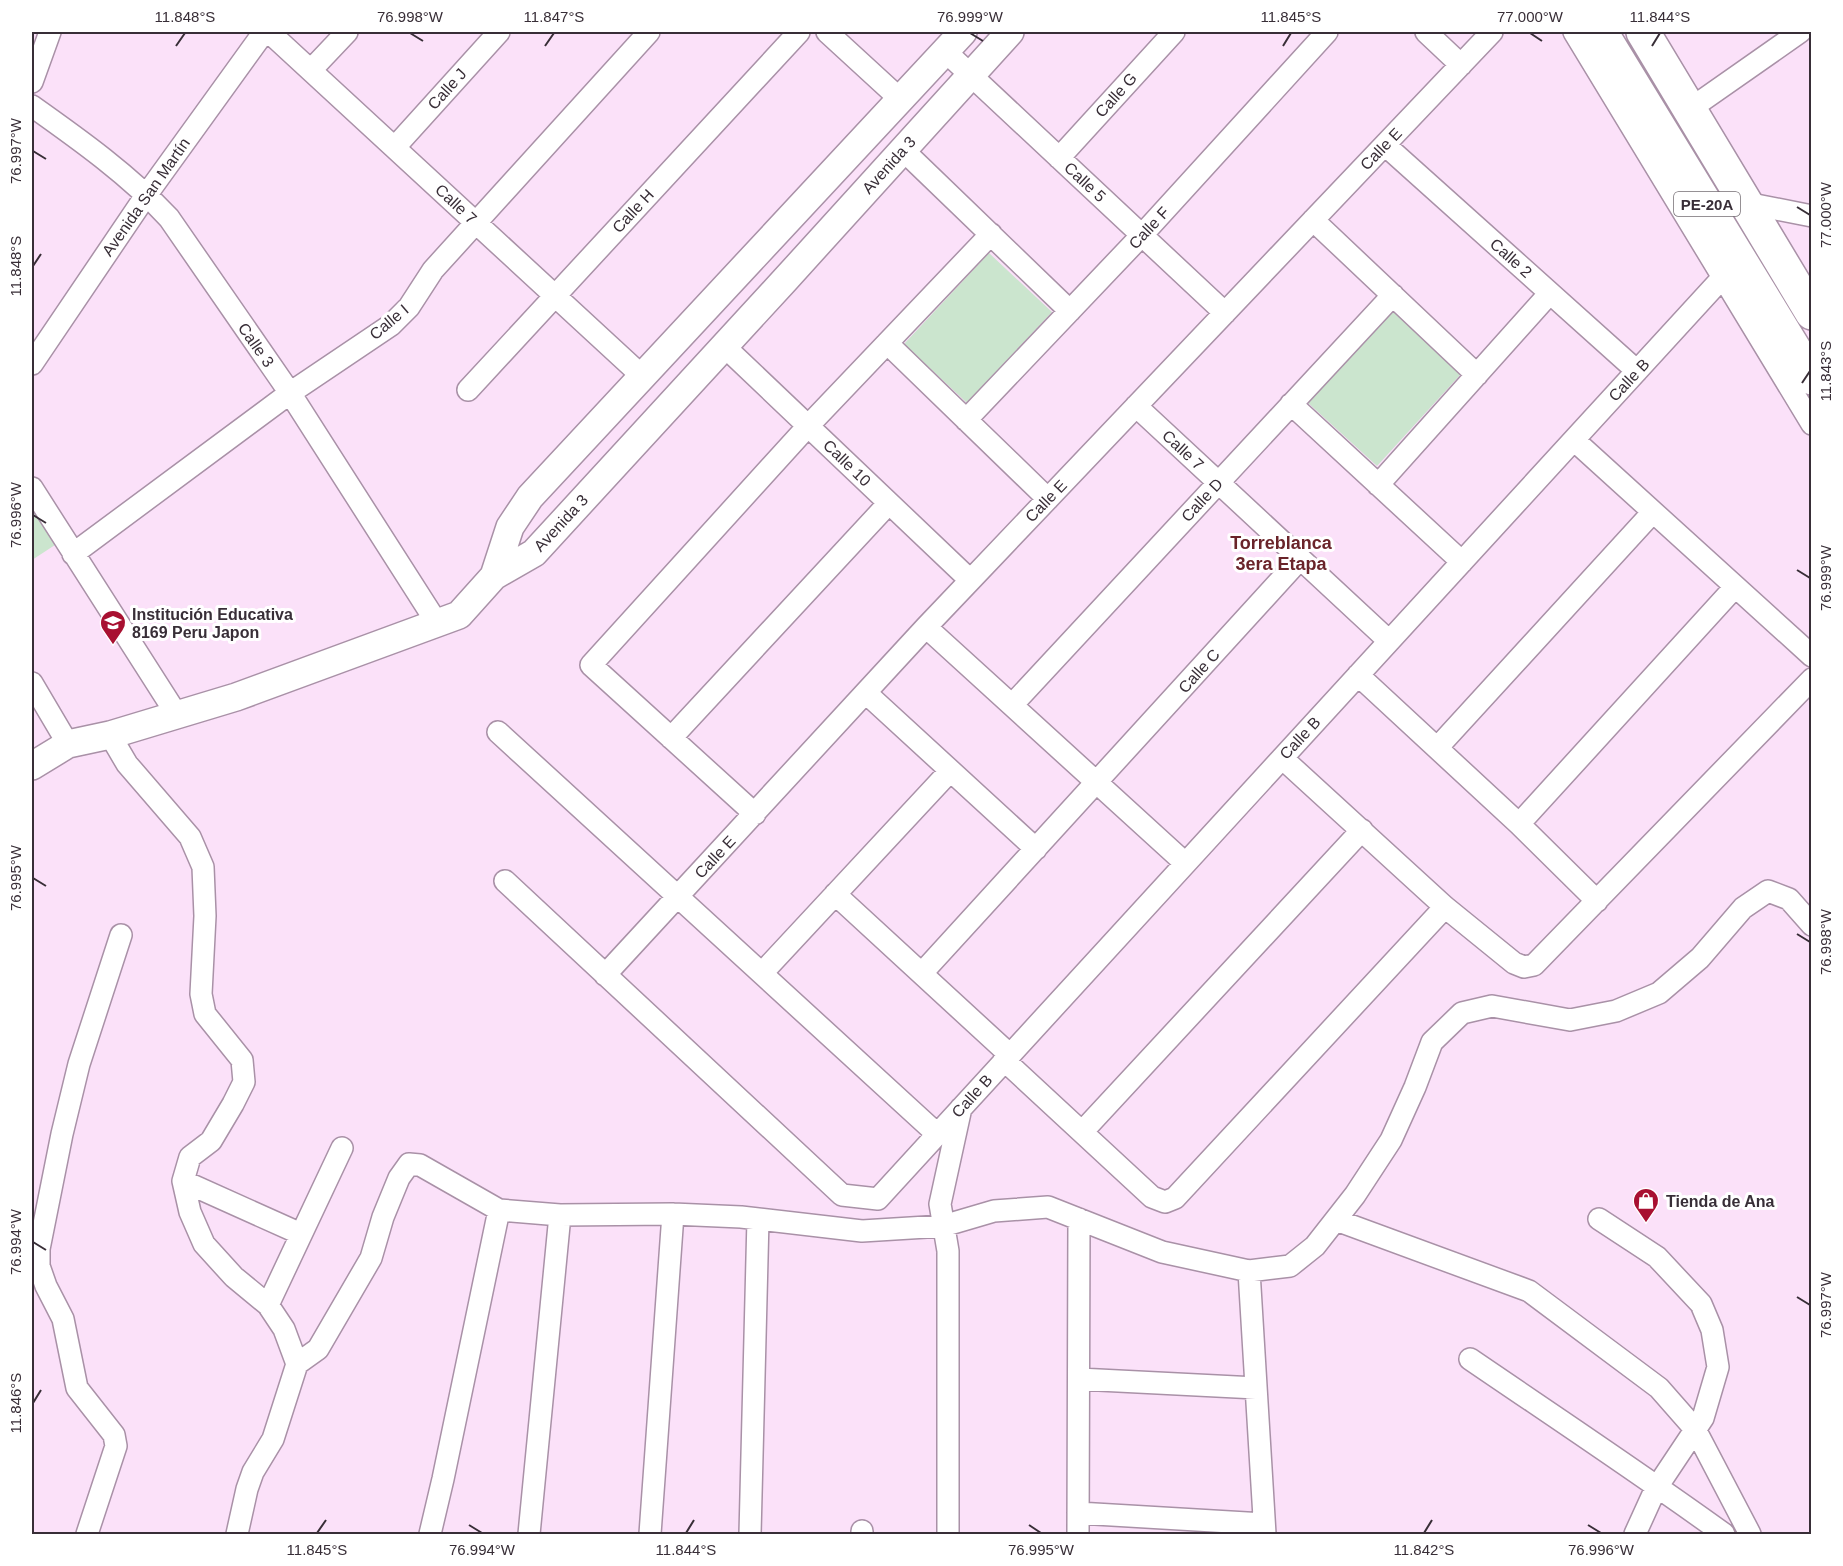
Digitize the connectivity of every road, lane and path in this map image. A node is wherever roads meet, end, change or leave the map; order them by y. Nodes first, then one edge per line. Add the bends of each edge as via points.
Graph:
1 (50, 32) edge
2 (264, 32) edge
3 (269, 32) edge
4 (347, 32) edge
5 (499, 32) edge
6 (649, 32) edge
7 (799, 32) edge
8 (827, 32) edge
9 (1010, 32) edge
10 (1174, 32) edge
11 (1327, 32) edge
12 (1426, 32) edge
13 (1491, 32) edge
14 (1574, 32) edge
15 (1601, 32) edge
16 (1643, 32) edge
17 (1800, 32) edge
18 (954, 41) edge
19 (1461, 65) junction
20 (311, 70) junction
21 (970, 75) junction
22 (32, 82) edge
23 (900, 99) junction
24 (32, 106) edge
25 (1690, 109) junction
26 (1385, 145) junction
27 (395, 147) junction
28 (903, 150) junction
29 (1059, 158) junction
30 (147, 195) junction
31 (1746, 203) junction
32 (1812, 216) edge
33 (1313, 220) junction
34 (476, 223) junction
35 (991, 234) junction
36 (1142, 236) junction
37 (1724, 277) junction
38 (1550, 293) junction
39 (1392, 295) junction
40 (555, 296) junction
41 (1070, 311) junction
42 (1225, 313) junction
43 (1812, 313) edge
44 (887, 343) junction
45 (724, 346) junction
46 (32, 364) edge
47 (1637, 371) junction
48 (1477, 375) junction
49 (642, 376) junction
50 (1812, 378) edge
51 (468, 390) dead end
52 (290, 393) junction
53 (1291, 404) junction
54 (1136, 406) junction
55 (966, 420) junction
56 (1812, 424) edge
57 (808, 426) junction
58 (1574, 440) junction
59 (1218, 482) junction
60 (1378, 485) junction
61 (32, 488) edge
62 (1048, 499) junction
63 (889, 503) junction
64 (1653, 512) junction
65 (73, 554) junction
66 (1300, 559) junction
67 (1462, 562) junction
68 (494, 576) junction
69 (970, 580) junction
70 (1735, 587) junction
71 (437, 623) junction
72 (926, 627) junction
73 (1389, 641) junction
74 (1812, 656) edge
75 (1358, 675) junction
76 (1812, 680) edge
77 (32, 683) edge
78 (866, 693) junction
79 (1012, 705) junction
80 (177, 715) junction
81 (498, 732) dead end
82 (111, 735) junction
83 (671, 738) junction
84 (68, 744) junction
85 (1437, 748) junction
86 (1282, 758) junction
87 (32, 766) edge
88 (950, 771) junction
89 (1097, 783) junction
90 (755, 814) junction
91 (1519, 824) junction
92 (1362, 830) junction
93 (1036, 849) junction
94 (1185, 863) junction
95 (505, 881) dead end
96 (835, 894) junction
97 (678, 897) junction
98 (1597, 901) junction
99 (1445, 907) junction
100 (1812, 925) edge
101 (121, 935) dead end
102 (762, 973) junction
103 (921, 973) junction
104 (605, 975) junction
105 (1007, 1057) junction
106 (961, 1107) junction
107 (1082, 1132) junction
108 (937, 1134) junction
109 (342, 1148) dead end
110 (183, 1181) junction
111 (499, 1210) junction
112 (673, 1214) junction
113 (560, 1215) junction
114 (758, 1219) junction
115 (1079, 1219) junction
116 (1336, 1220) junction
117 (1599, 1220) dead end
118 (943, 1226) junction
119 (300, 1234) junction
120 (1249, 1271) junction
121 (268, 1305) junction
122 (1470, 1359) dead end
123 (297, 1364) junction
124 (1079, 1379) junction
125 (1256, 1388) junction
126 (1695, 1429) junction
127 (1658, 1486) junction
128 (1078, 1513) junction
129 (1265, 1529) edge
130 (87, 1534) edge
131 (237, 1534) edge
132 (430, 1534) edge
133 (529, 1534) edge
134 (650, 1534) edge
135 (750, 1534) edge
136 (948, 1534) edge
137 (1078, 1534) edge
138 (1635, 1534) edge
139 (1724, 1534) edge
140 (1750, 1534) edge

1 - 22 street
2 - 30 street, Avenida San Martín
3 - 20 street, Calle 7
4 - 20 street
5 - 27 street, Calle J
6 - 34 street, Calle I
7 - 40 street, Calle H
8 - 23 street
9 - 21 street, Avenida 3
10 - 29 street, Calle G
11 - 36 street, Calle F
12 - 19 street
13 - 19 street, Calle E
14 - 37 street
15 - 50 highway, PE-20A
16 - 25 highway, PE-20A
17 - 25 street
18 - 21 street, Calle 5
18 - 23 street, Avenida 3
19 - 26 street, Calle E
20 - 27 street, Calle 7
21 - 28 street, Avenida 3
21 - 29 street, Calle 5
23 - 49 street, Avenida 3
24 - 30 street, Calle 3
25 - 31 highway, PE-20A
26 - 33 street, Calle E
26 - 38 street, Calle 2
27 - 34 street, Calle 7
28 - 35 street
28 - 45 street, Avenida 3
29 - 36 street, Calle 5
30 - 46 street, Avenida San Martín
30 - 52 street, Calle 3 via 169,219
31 - 32 street
31 - 43 highway, PE-20A
33 - 39 street
33 - 42 street, Calle E
34 - 40 street, Calle 7
34 - 52 street, Calle I via 391,325
35 - 41 street
35 - 44 street
36 - 41 street, Calle F
36 - 42 street, Calle 5
37 - 47 street, Calle B
37 - 56 street
38 - 47 street, Calle 2
38 - 48 street
39 - 48 street
39 - 53 street, Calle D
40 - 49 street, Calle 7
40 - 51 street, Calle H
41 - 55 street, Calle F
42 - 54 street, Calle E
44 - 55 street
44 - 57 street
45 - 57 street, Calle 10
45 - 68 street, Avenida 3 via 534,553
47 - 58 street, Calle B
48 - 60 street
49 - 68 street, Avenida 3 via 530,497 510,527
52 - 65 street, Calle I
52 - 71 street, Calle 3
53 - 59 street, Calle D
53 - 60 street
54 - 59 street, Calle 7
54 - 62 street, Calle E
55 - 62 street
57 - 63 street, Calle 10
57 - 83 street via 591,665
58 - 64 street
58 - 67 street, Calle B
59 - 66 street, Calle 7
59 - 79 street, Calle D
60 - 67 street
61 - 65 street
62 - 69 street, Calle E
63 - 69 street, Calle 10
63 - 83 street
64 - 70 street
64 - 85 street
65 - 80 street
66 - 73 street, Calle 7
66 - 89 street, Calle C
67 - 73 street, Calle B
68 - 71 street via 459,615
69 - 72 street, Calle E
70 - 74 street
70 - 91 street
71 - 80 street
72 - 78 street, Calle E
72 - 79 street
73 - 75 street, Calle B
75 - 85 street
75 - 86 street, Calle B
76 - 98 street
77 - 84 street
78 - 88 street
78 - 90 street, Calle E
79 - 89 street
80 - 82 street
81 - 97 street
82 - 84 street
82 - 110 street via 127,764 190,837 203,867 206,916 201,994 205,1014 242,1060 244,1082 211,1141 190,1157
83 - 90 street
84 - 87 street
85 - 91 street
86 - 92 street
86 - 94 street, Calle B
88 - 93 street
88 - 96 street
89 - 93 street, Calle C
89 - 94 street
90 - 97 street, Calle E
91 - 98 street
92 - 99 street
92 - 107 street
93 - 103 street, Calle C
94 - 105 street, Calle B
95 - 104 street
96 - 102 street
96 - 103 street
97 - 102 street
97 - 104 street, Calle E
98 - 99 street via 1534,965 1524,967
99 - 107 street via 1175,1198 1165,1202 1152,1197
100 - 116 street via 1789,899 1768,891 1743,908 1700,958 1659,993 1616,1011 1570,1020 1492,1006 1462,1013 1432,1042 1392,1140
101 - 130 street via 79,1064 39,1249 39,1266 63,1319 77,1388 114,1435 116,1446
102 - 108 street
103 - 105 street
104 - 108 street, Calle B via 842,1195 878,1199
105 - 106 street, Calle B
105 - 107 street
106 - 108 street, Calle B
106 - 118 street via 939,1204
109 - 119 street
110 - 119 street
110 - 121 street via 190,1212 204,1244 234,1277
111 - 113 street
111 - 123 street via 420,1165 409,1164 382,1217 371,1258 318,1349
111 - 132 street
112 - 113 street
112 - 114 street
112 - 134 street
113 - 133 street
114 - 118 street via 862,1231
114 - 135 street
115 - 118 street via 1048,1207 994,1211
115 - 120 street via 1162,1252
115 - 124 street
116 - 120 street via 1315,1246 1290,1266
116 - 126 street via 1529,1291 1659,1388
117 - 126 street via 1657,1257 1701,1304 1712,1330 1718,1367 1703,1418
118 - 136 street via 948,1251
119 - 121 street
120 - 125 street
121 - 123 street via 284,1329
122 - 127 street
123 - 131 street via 273,1439 247,1489
124 - 125 street
124 - 128 street
125 - 129 street
126 - 127 street
126 - 140 street
127 - 138 street
127 - 139 street
128 - 129 street
128 - 137 street

